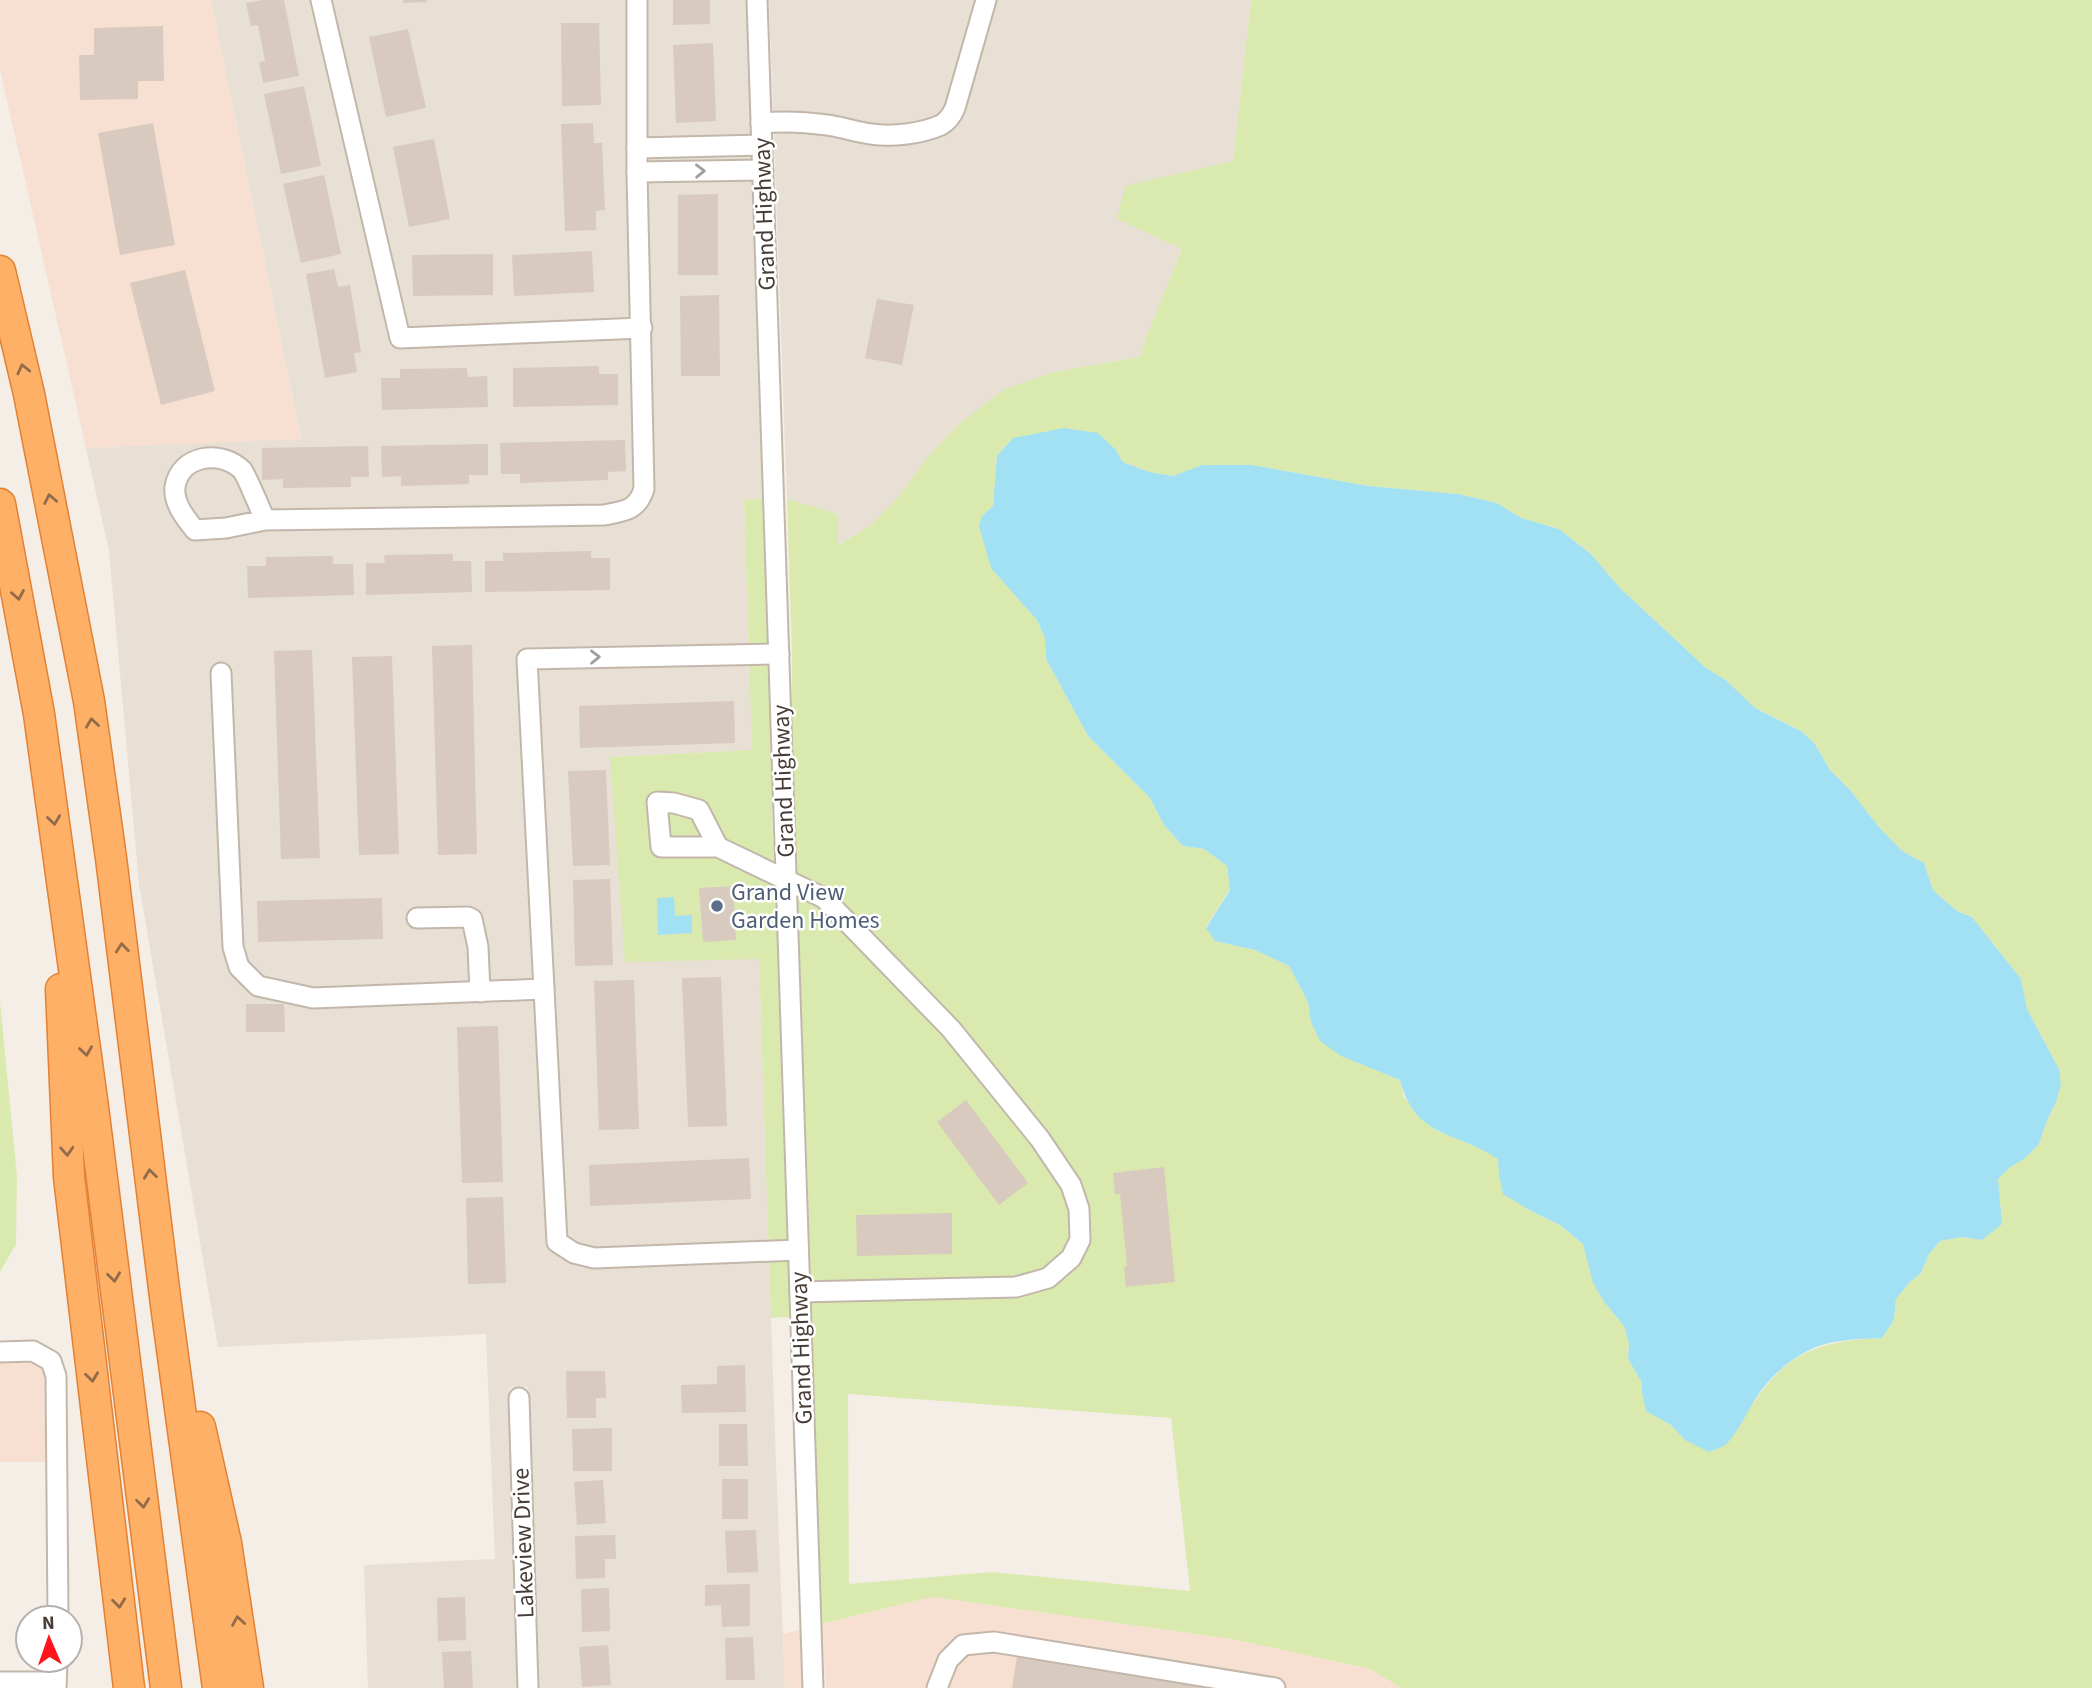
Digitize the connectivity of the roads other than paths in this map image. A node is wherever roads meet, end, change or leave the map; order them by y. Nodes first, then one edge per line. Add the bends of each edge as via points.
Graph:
1 (321, 0) edge
2 (637, 0) edge
3 (757, 0) edge
4 (986, 0) edge
5 (761, 123) junction
6 (762, 145) junction
7 (637, 148) junction
8 (763, 170) junction
9 (637, 172) junction
10 (0, 271) edge
11 (642, 328) junction
12 (0, 504) edge
13 (265, 520) junction
14 (779, 654) junction
15 (221, 673) dead end
16 (718, 848) dead end
17 (60, 862) junction
18 (786, 881) junction
19 (417, 918) dead end
20 (544, 989) junction
21 (480, 992) junction
22 (158, 1242) junction
23 (798, 1250) junction
24 (800, 1292) junction
25 (0, 1352) edge
26 (519, 1398) dead end
27 (58, 1604) edge
28 (0, 1682) edge
29 (56, 1685) edge
30 (129, 1688) edge
31 (166, 1688) edge
32 (218, 1688) edge
33 (248, 1688) edge
34 (527, 1688) edge
35 (813, 1688) edge
36 (937, 1688) edge
37 (1275, 1688) edge

1 - 11 street via 400,338
2 - 7 street
3 - 5 street, Grand Highway
4 - 5 street via 956,108 942,124 895,135 786,121
5 - 6 street, Grand Highway
6 - 7 street
6 - 8 street, Grand Highway
7 - 9 street
9 -> 8 street
8 - 14 street, Grand Highway
9 - 11 street
22 -> 10 highway via 89,701
11 - 13 street via 645,489 629,510 604,515
12 -> 17 highway via 39,714
13 - 13 street via 195,530 182,515 174,490 180,471 197,459 220,457 243,471
14 - 18 street, Grand Highway
20 -> 14 street via 527,659
15 - 21 street via 233,947 239,967 258,986 313,998
16 - 18 street
17 -> 30 highway via 69,1177
17 -> 31 highway
18 - 23 street, Grand Highway
18 - 24 street via 824,898 951,1029 1040,1139 1071,1185 1079,1209 1080,1240 1070,1258 1048,1278 1016,1287
19 - 21 street via 472,919
20 - 21 street
20 - 23 street via 557,1242 594,1258
22 - 32 highway
33 -> 22 highway via 226,1543
23 - 24 street, Grand Highway
24 - 35 street, Grand Highway
25 - 27 street via 33,1351 51,1361 56,1376
26 - 34 street, Lakeview Drive
28 - 29 street
36 - 37 street via 948,1661 962,1645 994,1642

